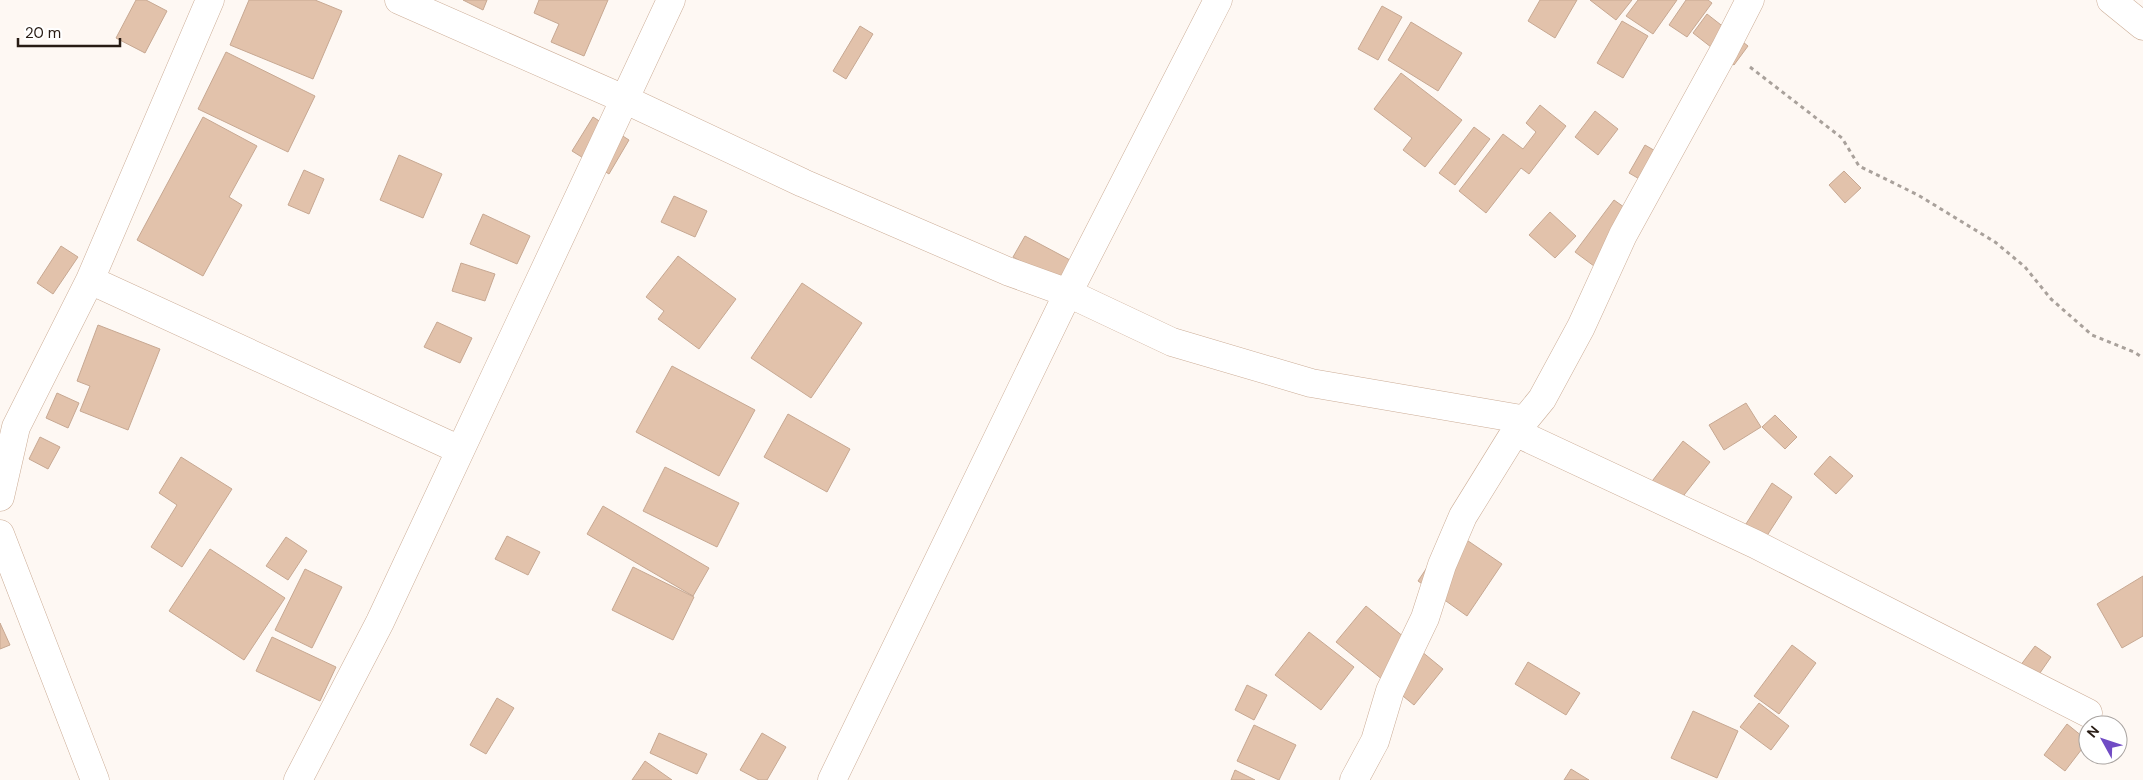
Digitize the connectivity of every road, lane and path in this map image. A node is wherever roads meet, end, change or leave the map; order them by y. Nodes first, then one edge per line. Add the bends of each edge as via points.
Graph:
1 (210, 0) edge
2 (399, 0) edge
3 (671, 0) edge
4 (1218, 0) edge
5 (1750, 0) edge
6 (2111, 0) edge
7 (2143, 26) edge
8 (1725, 49) junction
9 (624, 100) junction
10 (90, 280) junction
11 (1068, 293) junction
12 (2143, 358) edge
13 (1515, 432) junction
14 (460, 450) junction
15 (0, 497) edge
16 (0, 534) edge
17 (2088, 713) dead end
18 (95, 780) edge
19 (298, 780) edge
20 (832, 780) edge
21 (1354, 780) edge

1 - 10 street
2 - 9 street
3 - 9 street
4 - 11 street
5 - 8 street
6 - 7 street
8 - 12 path via 1842,138 1859,166 1918,195 1995,242 2025,267 2051,299 2092,335
8 - 13 street via 1623,235 1581,327 1542,399
9 - 11 street via 812,187 1007,271
9 - 14 street
10 - 14 street
10 - 15 street via 16,427
11 - 13 street via 1172,342 1312,383 1521,420
11 - 20 street
13 - 17 street via 1755,544
13 - 21 street via 1463,516 1442,565 1425,618 1390,691 1375,741
14 - 19 street via 380,622
16 - 18 street

